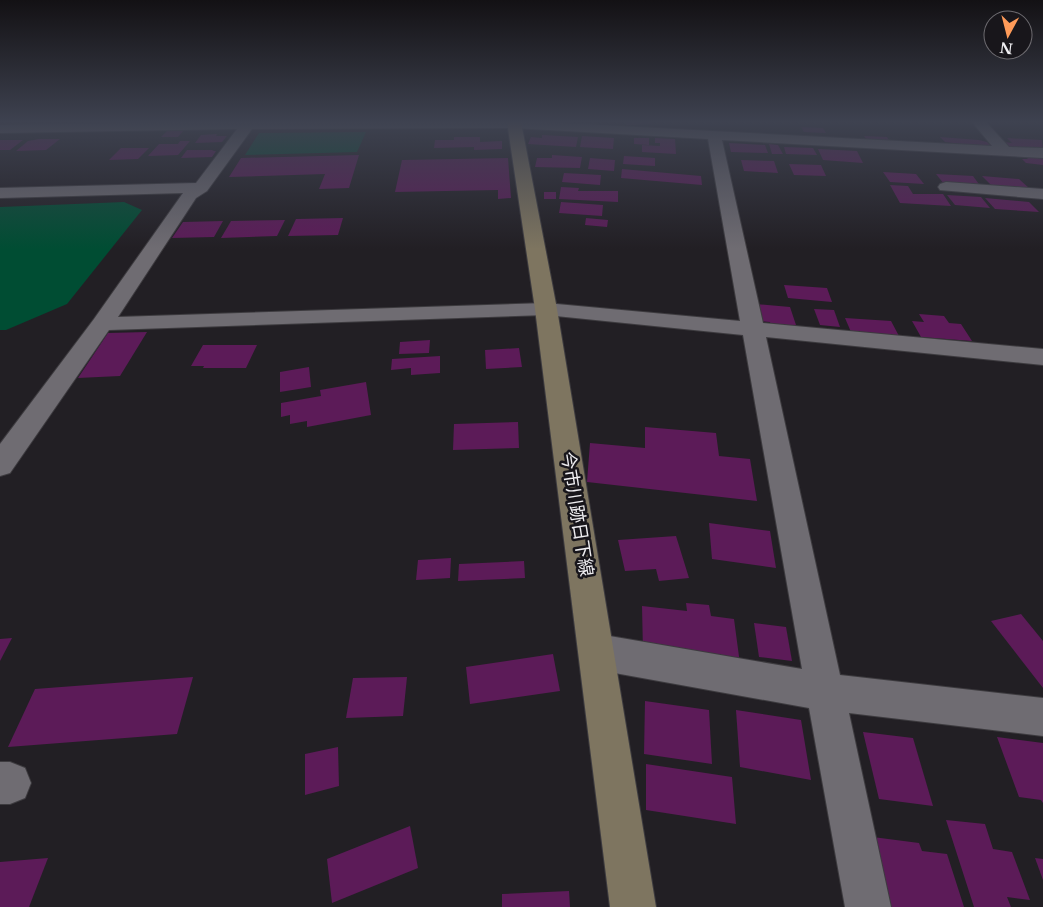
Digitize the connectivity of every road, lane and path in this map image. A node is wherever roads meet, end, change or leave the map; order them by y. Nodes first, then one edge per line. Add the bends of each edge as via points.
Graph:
1 (218, 164) edge
2 (521, 164) edge
3 (720, 164) edge
4 (946, 187) dead end
5 (200, 188) junction
6 (0, 193) edge
7 (1043, 194) edge
8 (546, 309) junction
9 (102, 324) junction
10 (753, 330) junction
11 (1043, 357) edge
12 (0, 465) edge
13 (598, 652) junction
14 (825, 692) junction
15 (1043, 717) edge
16 (633, 907) edge
17 (868, 907) edge

1 - 5 street
2 - 8 street, 今市川跡日下線
3 - 10 street
4 - 7 street
5 - 6 street
5 - 9 street via 190,195
8 - 9 street
8 - 10 street
8 - 13 street, 今市川跡日下線
9 - 12 street
10 - 11 street
10 - 14 street
13 - 14 street
13 - 16 street, 今市川跡日下線
14 - 15 street
14 - 17 street

